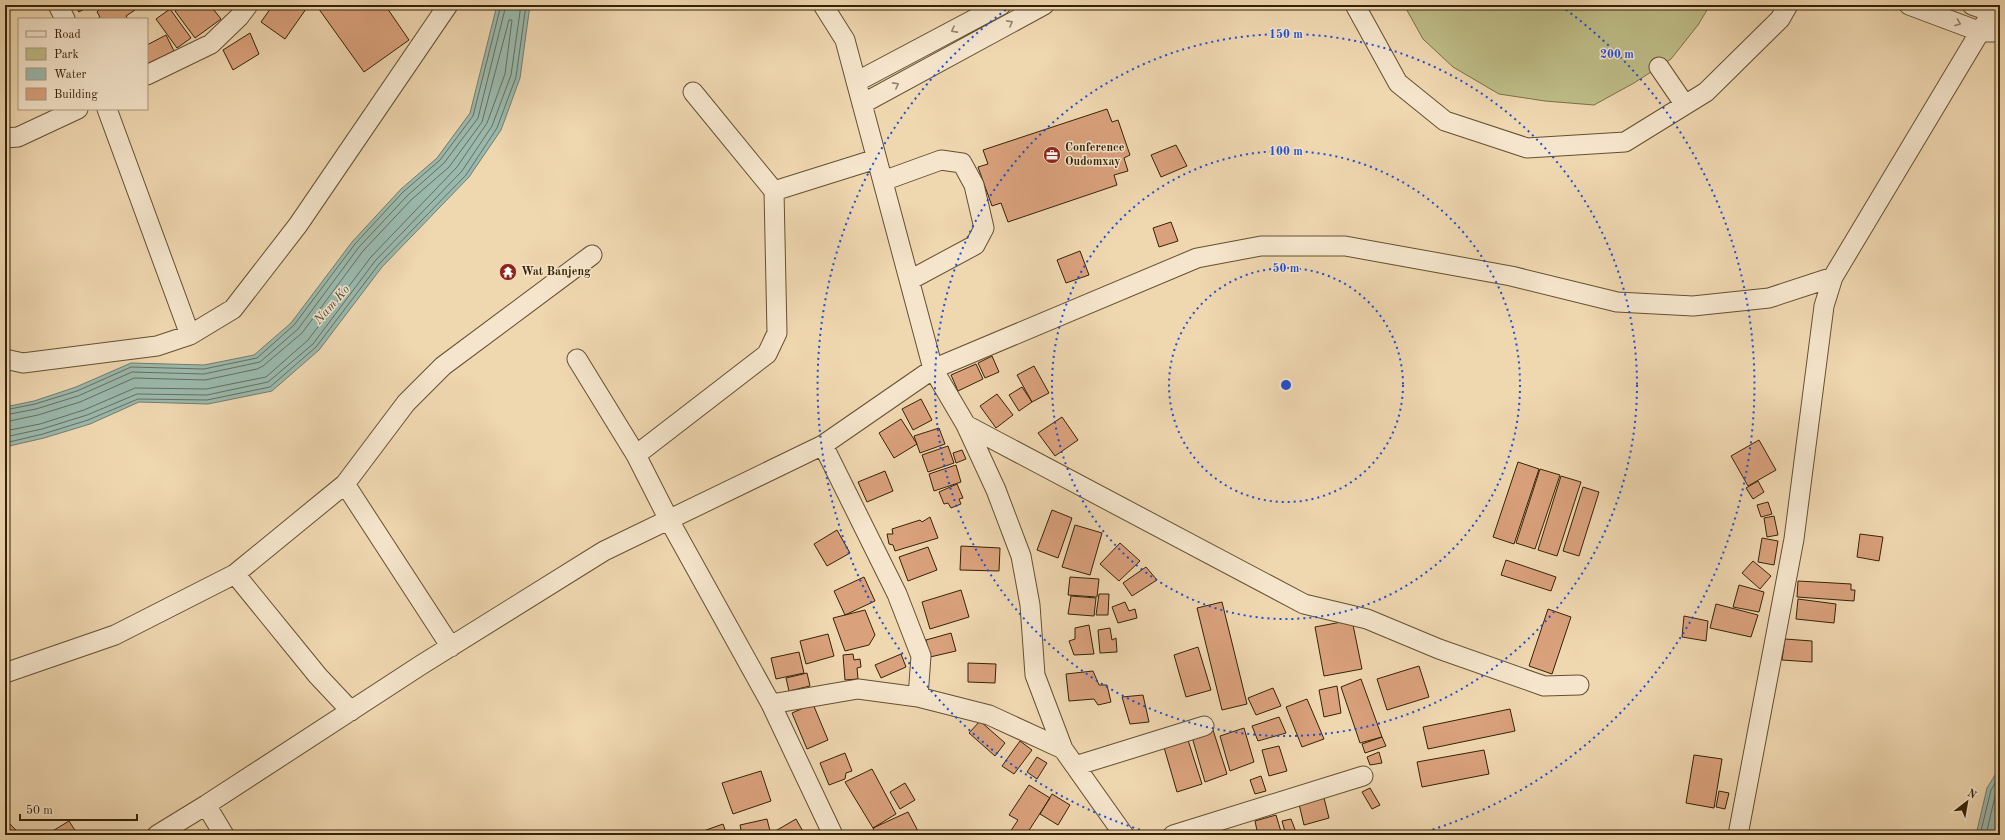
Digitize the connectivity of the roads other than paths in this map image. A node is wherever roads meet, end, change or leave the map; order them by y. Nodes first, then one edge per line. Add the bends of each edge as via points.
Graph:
1 (58, 5) edge
2 (248, 5) edge
3 (448, 5) edge
4 (823, 5) edge
5 (1001, 5) edge
6 (1044, 5) edge
7 (1355, 5) edge
8 (1788, 5) edge
9 (1909, 5) edge
10 (1972, 5) edge
11 (1996, 12) edge
12 (64, 18) edge
13 (1981, 32) junction
14 (2000, 32) edge
15 (1659, 67) dead end
16 (148, 75) edge
17 (856, 82) junction
18 (692, 92) dead end
19 (862, 104) junction
20 (1685, 105) junction
21 (76, 110) edge
22 (107, 110) edge
23 (5, 138) edge
24 (876, 159) junction
25 (883, 181) junction
26 (774, 191) junction
27 (592, 255) dead end
28 (1833, 277) junction
29 (910, 280) junction
30 (190, 335) junction
31 (577, 359) dead end
32 (5, 360) edge
33 (933, 369) junction
34 (966, 425) junction
35 (823, 445) junction
36 (636, 455) junction
37 (345, 484) junction
38 (669, 520) junction
39 (235, 574) junction
40 (451, 647) junction
41 (5, 673) edge
42 (1578, 685) dead end
43 (918, 697) junction
44 (771, 704) junction
45 (351, 711) junction
46 (1204, 726) dead end
47 (1063, 749) junction
48 (1074, 766) junction
49 (1363, 776) dead end
50 (206, 805) junction
51 (157, 835) edge
52 (224, 835) edge
53 (833, 835) edge
54 (1124, 835) edge
55 (1173, 835) edge
56 (1738, 835) edge

1 - 12 street
2 - 16 street via 211,44
3 - 30 street via 298,225 233,309
4 - 17 street via 844,40
5 -> 17 street
19 -> 6 street
7 - 20 street via 1398,83 1445,121 1527,148 1625,142
8 - 20 street via 1780,19 1706,92
9 -> 13 street
10 - 11 street
11 - 13 street
13 - 14 street
13 - 28 street
15 - 20 street
17 - 19 street
18 - 26 street
19 - 24 street
21 - 23 street via 18,137
22 - 30 street
24 - 25 street
24 - 26 street
25 - 29 street
25 - 29 street via 941,160 962,163 974,185 984,228 975,244
26 - 36 street via 777,333 767,354
27 - 37 street via 443,366 406,403
28 - 33 street via 1769,298 1693,306 1617,302 1511,276 1345,246 1261,246 1197,258
28 - 56 street via 1824,306 1794,540
29 - 33 street
30 - 32 street via 157,346 23,363
31 - 36 street
33 - 34 street
33 - 35 street
34 - 42 street via 1304,604 1367,619 1439,649 1544,686
34 - 47 street via 996,490 1021,556 1030,605 1035,675
35 - 38 street
35 - 43 street via 900,601 920,656
36 - 38 street
37 - 39 street
37 - 40 street
38 - 40 street via 604,551
38 - 44 street
39 - 41 street via 115,635
39 - 45 street via 318,676
40 - 45 street
43 - 44 street via 858,689
43 - 47 street via 989,715
44 - 53 street
45 - 50 street
46 - 48 street
47 - 48 street
48 - 54 street
49 - 55 street
50 - 51 street
50 - 52 street

